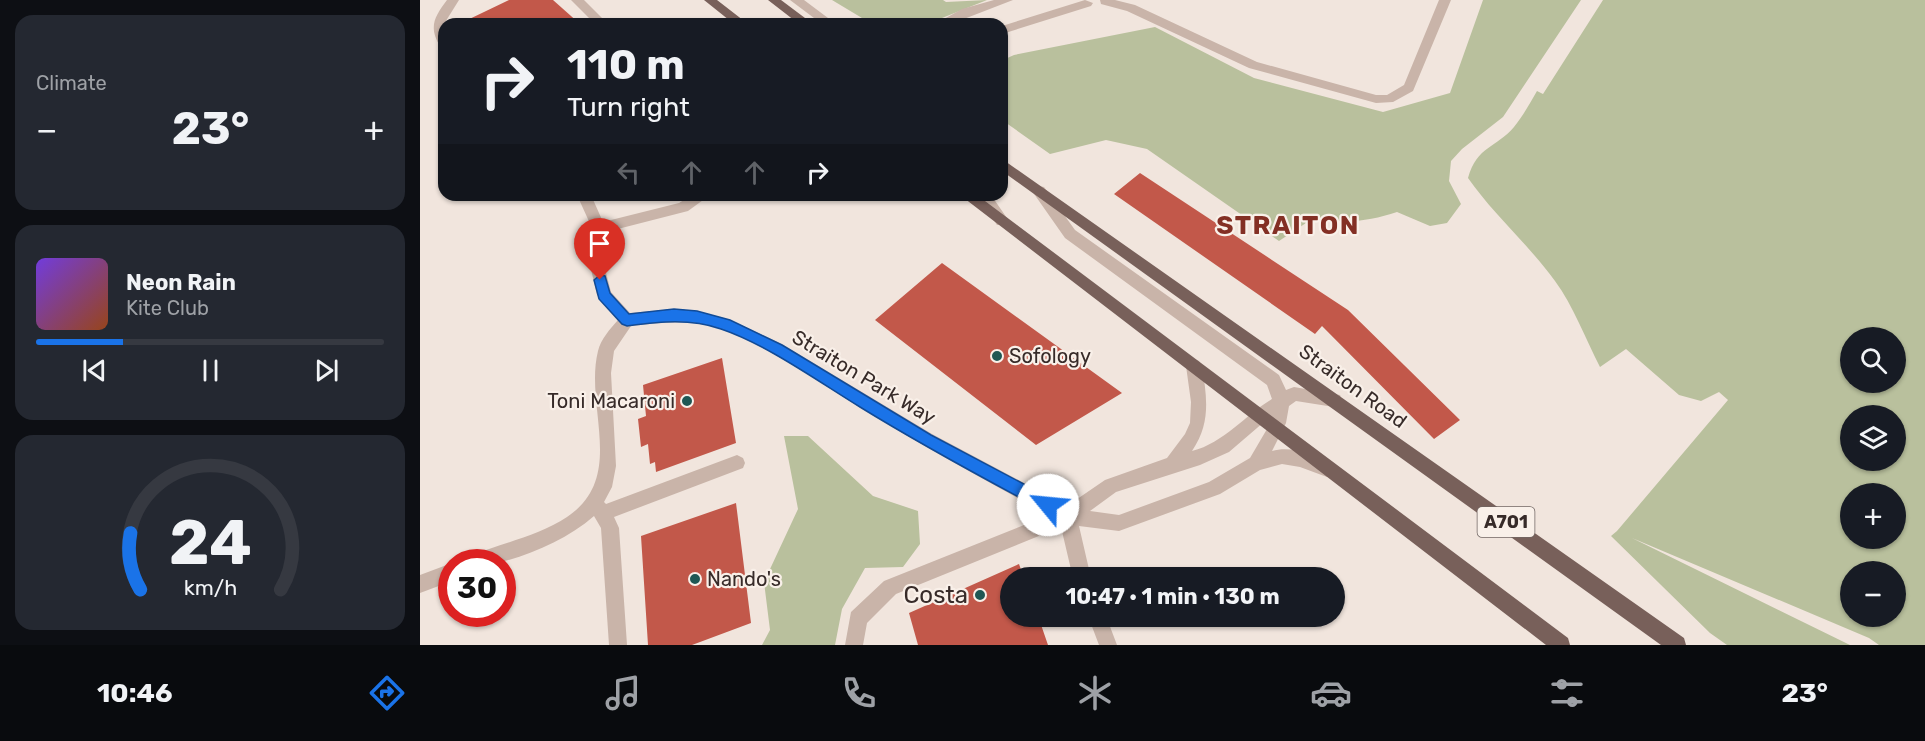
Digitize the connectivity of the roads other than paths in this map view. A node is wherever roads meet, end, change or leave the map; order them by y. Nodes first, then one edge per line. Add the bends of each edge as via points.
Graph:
1 (454, 0) edge
2 (577, 0) edge
3 (710, 0) edge
4 (774, 0) edge
5 (796, 0) edge
6 (1007, 0) edge
7 (1445, 0) edge
8 (1106, 1) edge
9 (1083, 2) edge
10 (440, 18) edge
11 (596, 18) edge
12 (734, 18) edge
13 (799, 18) edge
14 (822, 18) edge
15 (954, 18) edge
16 (1008, 28) edge
17 (1008, 168) edge
18 (1039, 191) junction
19 (587, 201) edge
20 (692, 201) edge
21 (975, 201) edge
22 (988, 201) edge
23 (1002, 221) junction
24 (599, 228) junction
25 (627, 320) junction
26 (1194, 366) junction
27 (1281, 400) junction
28 (1334, 400) junction
29 (1259, 415) junction
30 (1275, 427) junction
31 (737, 464) dead end
32 (1173, 464) junction
33 (1256, 464) junction
34 (1334, 471) junction
35 (599, 509) junction
36 (1068, 516) junction
37 (513, 549) edge
38 (1078, 567) edge
39 (438, 577) edge
40 (420, 584) edge
41 (1101, 627) edge
42 (618, 645) edge
43 (854, 645) edge
44 (1108, 645) edge
45 (1561, 645) edge
46 (1677, 645) edge

1 - 10 street
2 - 11 street
3 - 12 main road
4 - 13 main road
5 - 14 street
6 - 15 street
7 - 8 street via 1409,88 1389,99 1376,99 1253,65 1131,8
8 - 9 street
9 - 16 street
17 - 18 main road, Straiton Road / A701
18 - 27 street via 1070,234 1273,380
18 - 28 main road, Straiton Road / A701
19 - 24 street
20 - 24 street
21 - 23 main road
22 - 23 street
23 - 26 main road
24 - 25 street via 597,265 604,295
25 - 35 street via 606,349 609,472
25 - 36 street, Straiton Park Way via 674,315 725,324
26 - 29 main road
26 - 32 street via 1198,424
27 - 28 street via 1294,394
27 - 29 street
27 - 30 street
28 - 46 main road, Straiton Road / A701
29 - 30 main road
29 - 32 street via 1223,447
30 - 33 street
30 - 34 main road
31 - 35 street
32 - 36 street via 1112,486
33 - 34 street, Straiton Park Way via 1282,456
33 - 36 street, Straiton Park Way via 1214,488 1119,523
34 - 45 main road
35 - 37 street
35 - 42 street via 610,528
36 - 38 street
36 - 43 street via 890,587 858,619
39 - 40 street
41 - 44 street

